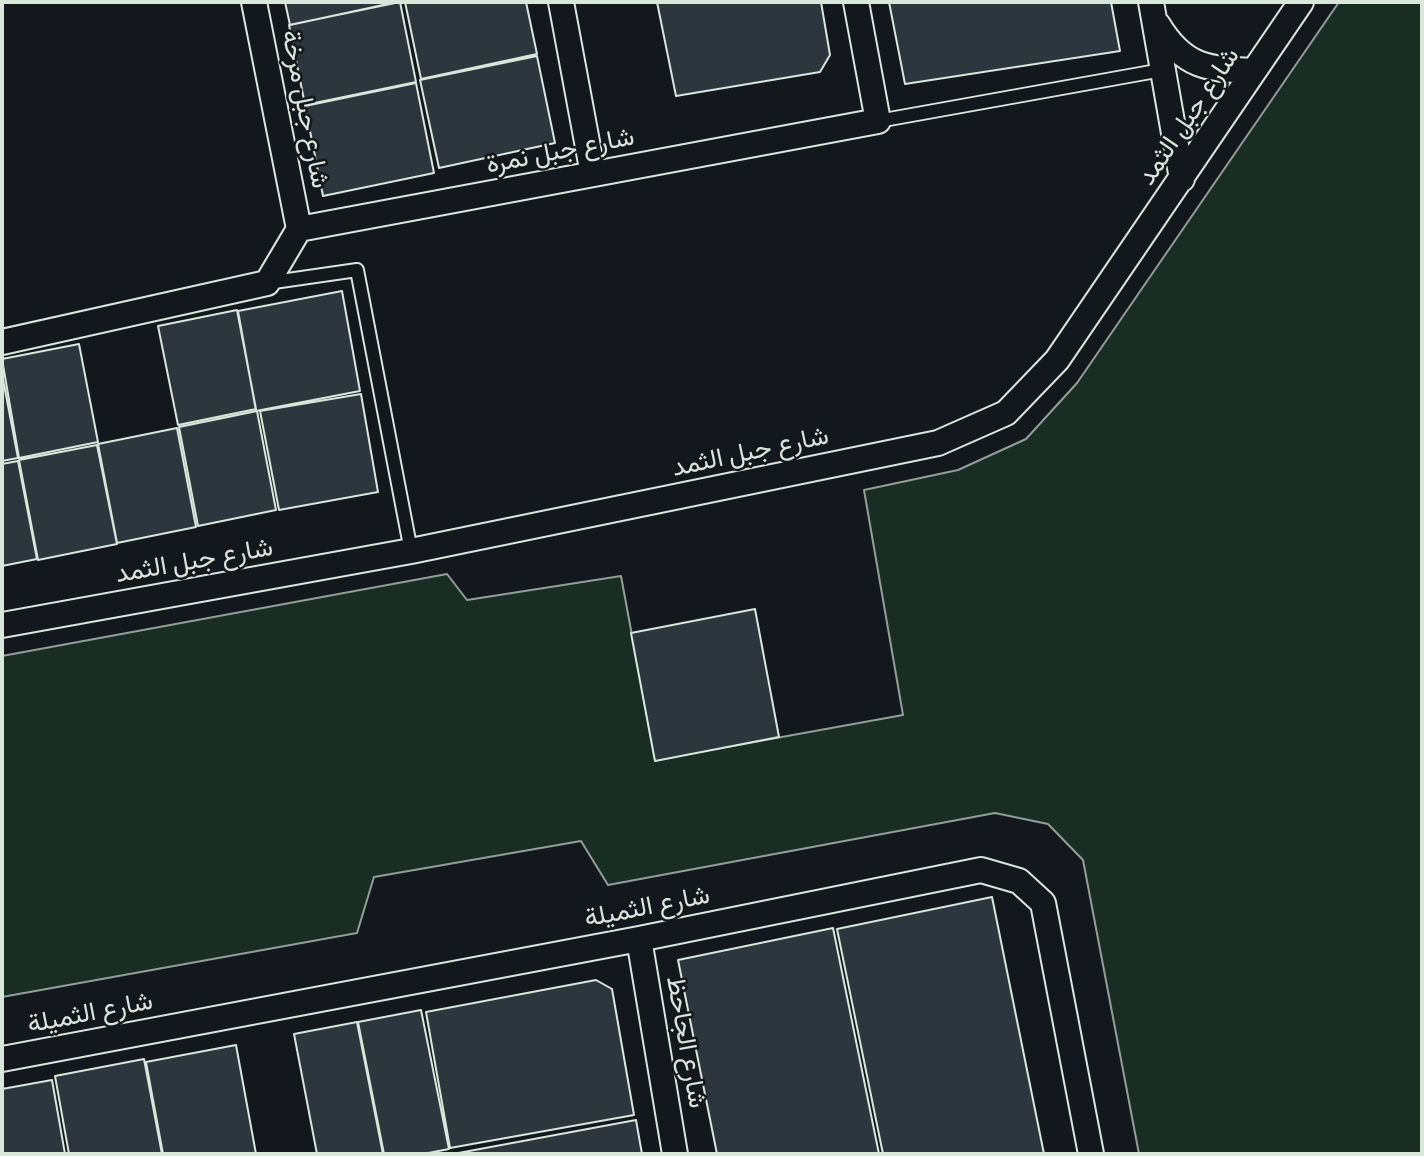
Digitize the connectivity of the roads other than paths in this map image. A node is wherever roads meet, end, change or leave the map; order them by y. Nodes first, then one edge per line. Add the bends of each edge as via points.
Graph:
1 (254, 2) edge
2 (561, 2) edge
3 (856, 2) edge
4 (1301, 2) edge
5 (1152, 10) edge
6 (1162, 70) junction
7 (1254, 71) junction
8 (878, 121) junction
9 (593, 174) junction
10 (1182, 179) junction
11 (299, 229) junction
12 (267, 284) junction
13 (2, 342) edge
14 (411, 551) junction
15 (2, 625) edge
16 (639, 939) junction
17 (2, 1059) edge
18 (675, 1154) edge
19 (1091, 1154) edge

1 - 11 street, شارع جبل مرخة
2 - 9 street
3 - 8 street
4 - 7 street, شارع جبل الثمد
5 - 6 street
5 - 7 street via 1172,48 1209,69
6 - 8 lane, شارع جبل نمرة
6 - 10 street
7 - 10 street, شارع جبل الثمد
8 - 9 street, شارع جبل نمرة
9 - 11 street, شارع جبل نمرة
10 - 14 street, شارع جبل الثمد via 1057,360 1006,413 938,443
11 - 12 street
12 - 13 street
12 - 14 lane via 357,270
14 - 15 street, شارع جبل الثمد
16 - 17 street, شارع الثميلة
16 - 18 street, شارع الجاحظ
16 - 19 street, شارع الثميلة via 981,870 1020,881 1043,903

